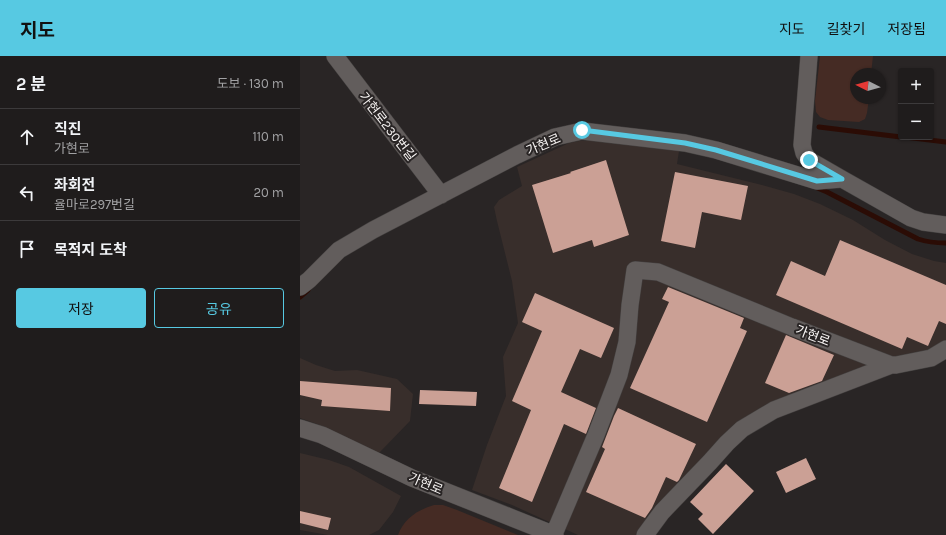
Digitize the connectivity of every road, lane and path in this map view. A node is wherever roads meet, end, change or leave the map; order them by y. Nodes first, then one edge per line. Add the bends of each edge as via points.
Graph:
1 (335, 56) edge
2 (810, 56) edge
3 (842, 179) junction
4 (441, 195) junction
5 (946, 225) edge
6 (300, 287) edge
7 (946, 349) edge
8 (891, 365) junction
9 (300, 428) edge
10 (554, 535) edge
11 (645, 535) edge

1 - 4 street, 가현로230번길
2 - 3 street via 802,145 804,153 809,160
3 - 4 street, 가현로 via 817,181 685,143 582,130 555,137
3 - 5 street via 911,218
4 - 6 street, 가현로 via 339,250
7 - 8 street via 931,358
8 - 10 street, 가현로 via 658,272 635,270 627,342 619,375
8 - 11 street via 774,410 742,429 662,512
9 - 10 street, 가현로 via 322,435 412,478

